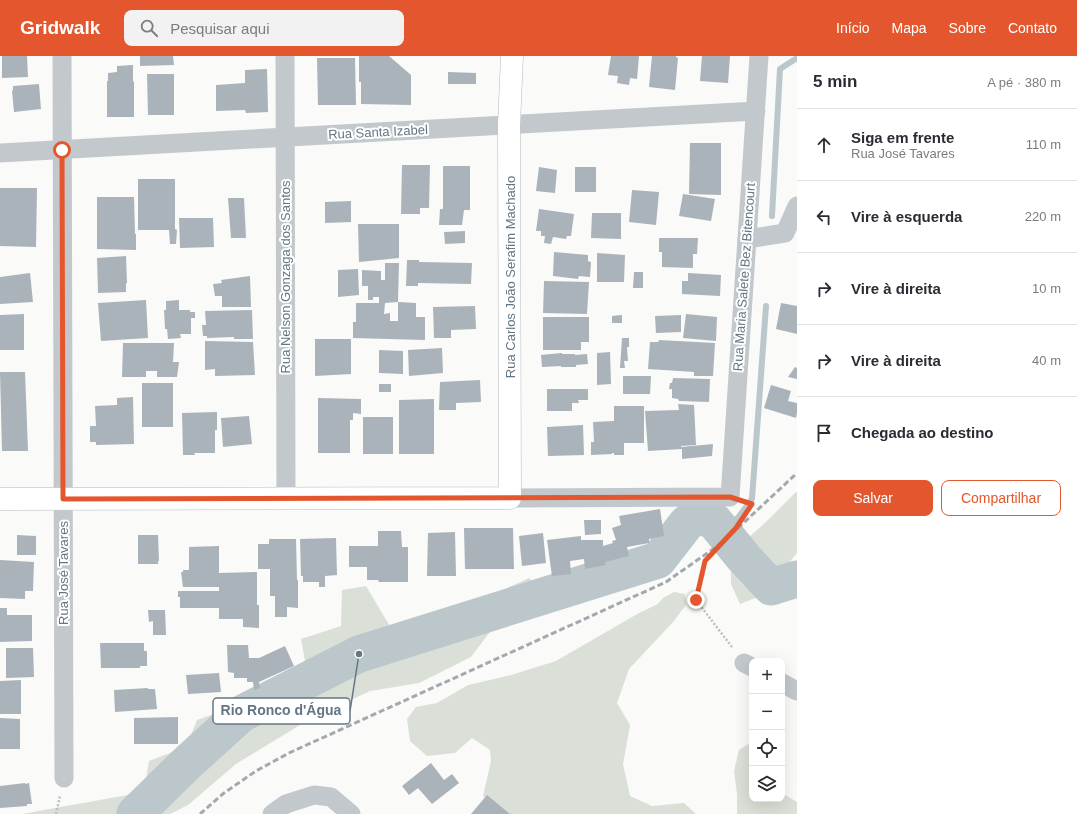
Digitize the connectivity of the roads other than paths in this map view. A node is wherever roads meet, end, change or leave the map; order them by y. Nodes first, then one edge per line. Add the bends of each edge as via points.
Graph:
1 (62, 56) edge
2 (285, 56) edge
3 (512, 56) edge
4 (759, 56) edge
5 (756, 111) junction
6 (509, 125) junction
7 (285, 138) junction
8 (62, 150) junction
9 (0, 153) edge
10 (797, 206) edge
11 (747, 239) junction
12 (286, 498) junction
13 (510, 498) junction
14 (0, 499) edge
15 (63, 499) junction
16 (785, 685) edge
17 (797, 691) edge
18 (64, 778) dead end
19 (272, 814) edge
20 (351, 814) edge

1 - 8 street, Rua José Tavares
2 - 7 street, Rua Nelson Gonzaga dos Santos
3 - 6 street, Rua Carlos João Serafim Machado
4 - 5 street, Rua Maria Salete Bez Bitencourt
5 - 6 street, Rua Santa Izabel
5 - 11 street, Rua Maria Salete Bez Bitencourt
6 - 7 street, Rua Santa Izabel
6 - 13 street, Rua Carlos João Serafim Machado
7 - 8 street, Rua Santa Izabel
7 - 12 street, Rua Nelson Gonzaga dos Santos
8 - 9 street, Rua Santa Izabel
8 - 15 street, Rua José Tavares
10 - 11 street via 785,233
11 - 13 street, Rua Maria Salete Bez Bitencourt via 730,497
12 - 13 street
12 - 15 street
14 - 15 street
15 - 18 street, Rua José Tavares
16 - 17 street
19 - 20 street via 286,804 314,795 331,797

